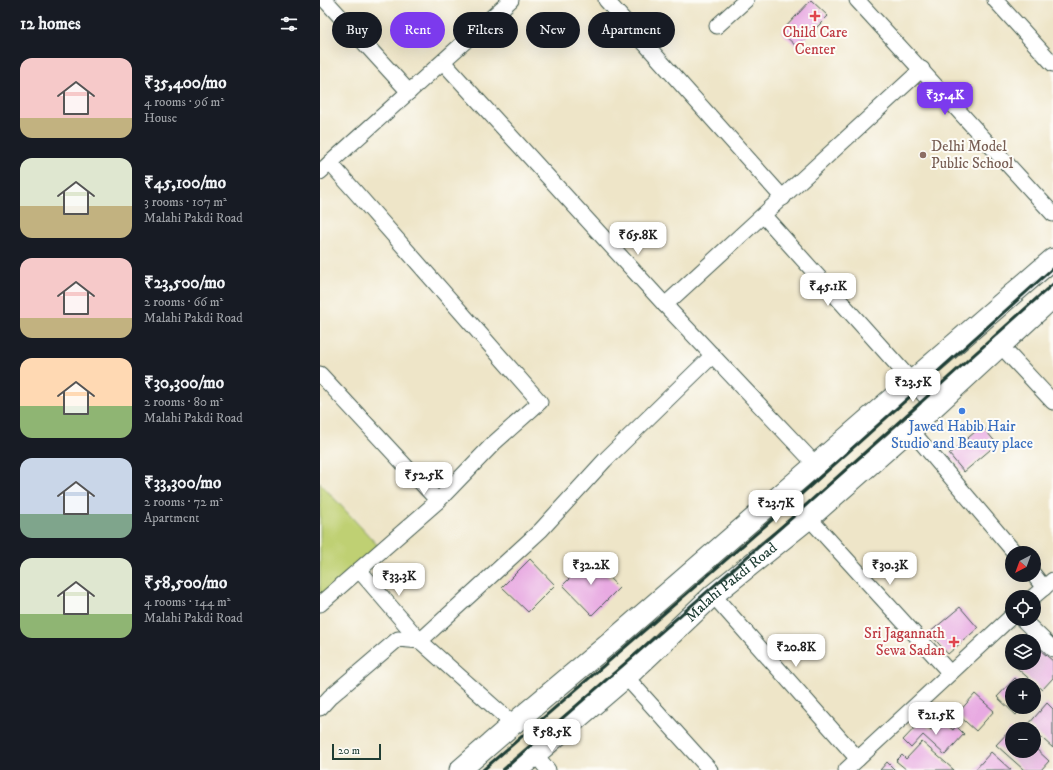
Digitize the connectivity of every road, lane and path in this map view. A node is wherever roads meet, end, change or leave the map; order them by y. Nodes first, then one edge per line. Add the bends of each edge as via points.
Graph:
1 (325, 0) edge
2 (511, 0) edge
3 (606, 0) edge
4 (746, 0) edge
5 (857, 0) edge
6 (995, 0) edge
7 (717, 26) dead end
8 (443, 62) junction
9 (1053, 64) edge
10 (922, 69) junction
11 (409, 92) junction
12 (325, 168) edge
13 (783, 198) junction
14 (1053, 214) edge
15 (764, 216) junction
16 (1053, 259) edge
17 (1053, 297) edge
18 (665, 306) junction
19 (994, 310) junction
20 (1008, 338) junction
21 (713, 355) junction
22 (320, 374) edge
23 (912, 381) junction
24 (1053, 402) edge
25 (934, 406) junction
26 (910, 429) junction
27 (816, 465) junction
28 (438, 501) junction
29 (809, 518) junction
30 (1009, 546) edge
31 (359, 570) junction
32 (713, 595) junction
33 (320, 604) edge
34 (1005, 622) edge
35 (1029, 626) edge
36 (420, 641) junction
37 (1053, 649) edge
38 (950, 673) junction
39 (626, 677) junction
40 (320, 708) edge
41 (512, 724) junction
42 (535, 754) junction
43 (858, 759) junction
44 (460, 770) edge
45 (517, 770) edge
46 (548, 770) edge
47 (710, 770) edge
48 (846, 770) edge

1 - 11 street
2 - 8 street
3 - 13 street
4 - 7 street
5 - 10 street
6 - 9 street
8 - 11 street
8 - 18 street
10 - 13 street
10 - 14 street
11 - 12 street
12 - 28 street via 540,402 494,443
13 - 15 street
15 - 18 street
15 - 23 street
16 - 19 main road
17 - 20 main road, Malahi Pakdi Road
18 - 21 street
19 - 20 main road
19 - 23 main road
20 - 24 street
20 - 25 main road, Malahi Pakdi Road
21 - 27 street
21 - 36 street via 605,460 541,530
22 - 28 street
23 - 25 street
23 - 27 main road
25 - 26 main road, Malahi Pakdi Road
26 - 29 main road, Malahi Pakdi Road
26 - 30 street
27 - 41 main road
28 - 31 street
29 - 32 main road, Malahi Pakdi Road
29 - 38 street
31 - 33 street
31 - 36 street
32 - 39 main road, Malahi Pakdi Road
32 - 43 street
34 - 38 street
35 - 37 street
36 - 40 street via 398,639
36 - 41 street
38 - 43 street
39 - 42 main road, Malahi Pakdi Road
39 - 47 street
41 - 44 main road
42 - 45 main road, Malahi Pakdi Road
42 - 46 street
43 - 48 street

